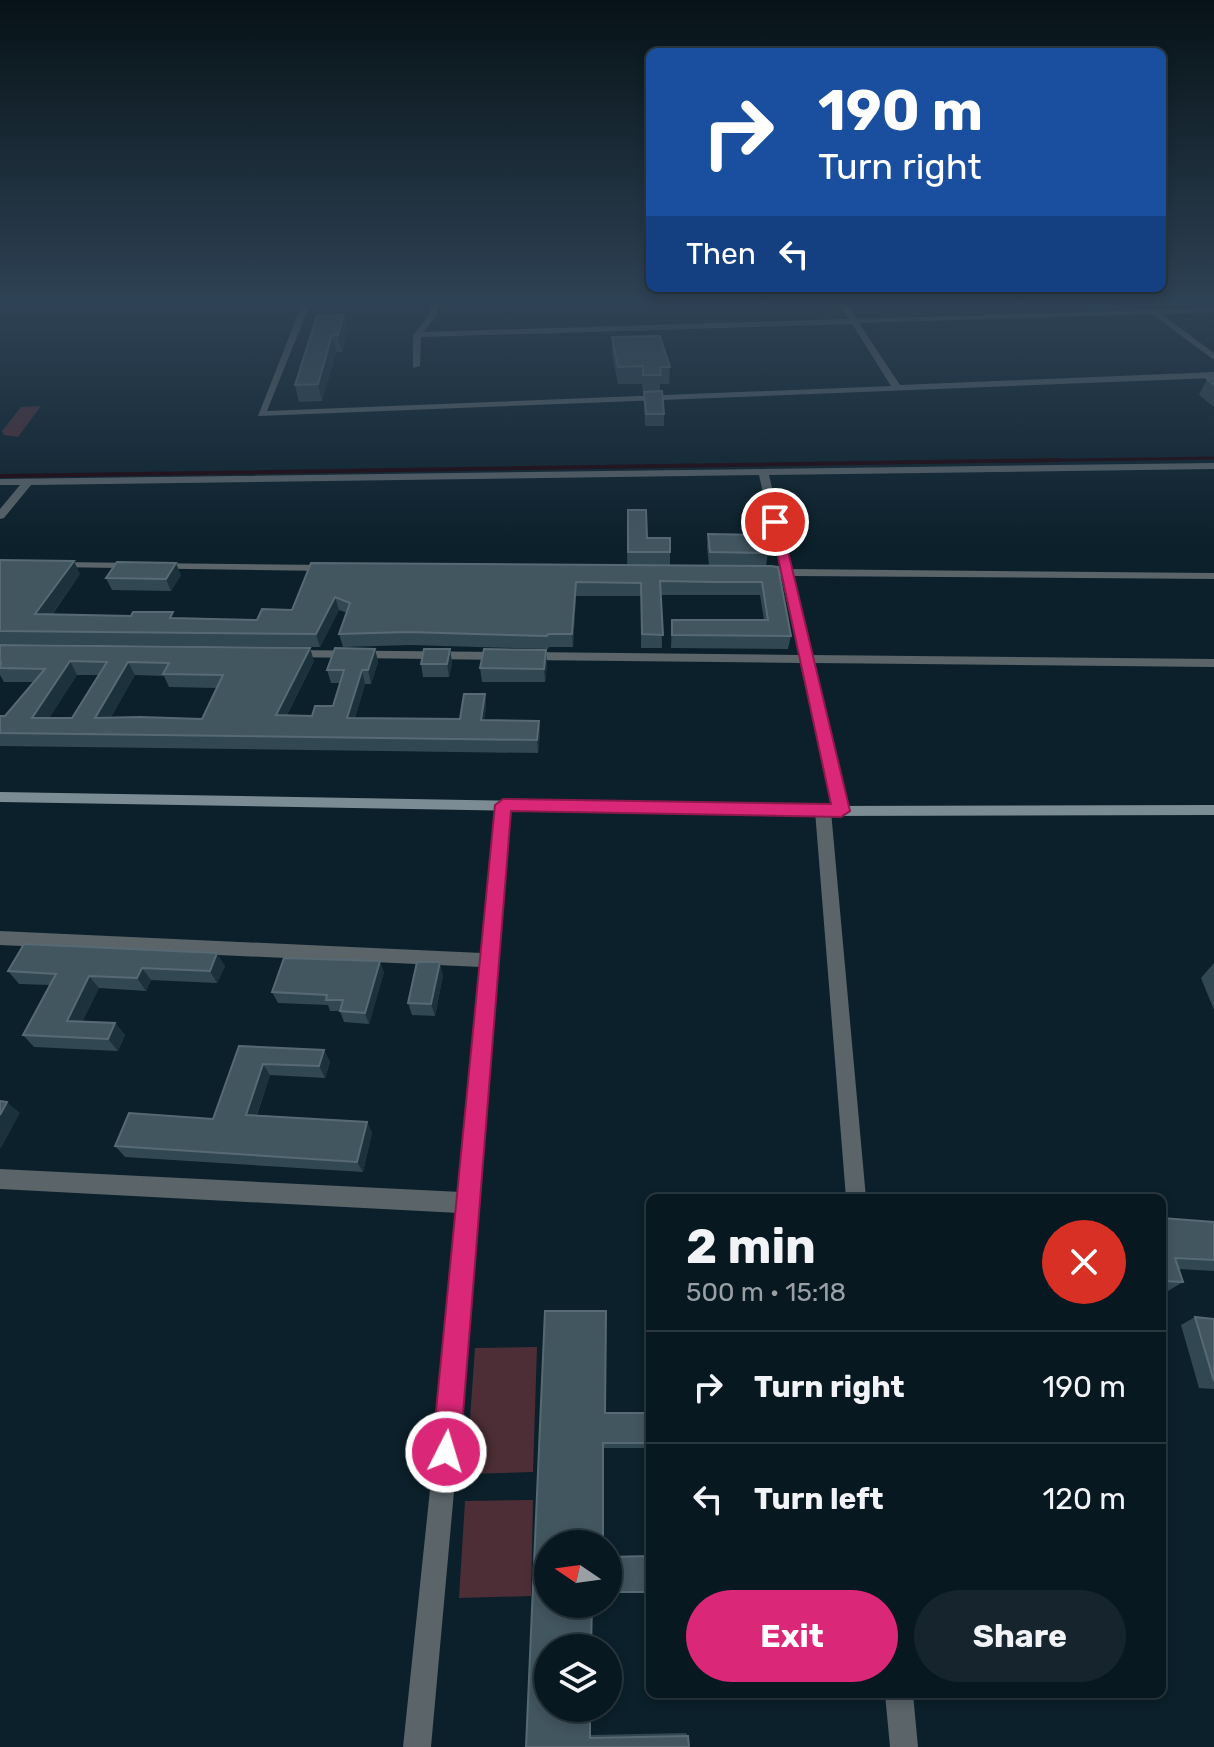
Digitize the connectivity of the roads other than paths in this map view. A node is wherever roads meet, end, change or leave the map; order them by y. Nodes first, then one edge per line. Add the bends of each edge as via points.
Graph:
1 (273, 386) edge
2 (957, 386) edge
3 (897, 388) joint
4 (1214, 466) edge
5 (763, 472) junction
6 (0, 482) edge
7 (28, 482) junction
8 (0, 516) edge
9 (35, 565) edge
10 (335, 568) edge
11 (741, 572) edge
12 (786, 573) junction
13 (1214, 576) edge
14 (268, 653) edge
15 (806, 659) junction
16 (1214, 663) edge
17 (0, 797) edge
18 (503, 805) junction
19 (1214, 810) edge
20 (832, 811) junction
21 (0, 938) edge
22 (489, 960) junction
23 (0, 1179) edge
24 (856, 1194) edge
25 (470, 1203) junction
26 (899, 1698) edge
27 (417, 1747) edge
28 (904, 1747) edge

1 - 3 street via 261,414
2 - 3 street
4 - 5 street
5 - 7 street
5 - 12 street
6 - 7 street
7 - 8 street
9 - 10 street
11 - 12 street
12 - 13 street
12 - 15 street
14 - 15 street
15 - 16 street
15 - 20 street
17 - 18 street
18 - 20 street
18 - 22 street
19 - 20 street
20 - 24 street
21 - 22 street
22 - 25 street
23 - 25 street
25 - 27 street
26 - 28 street

